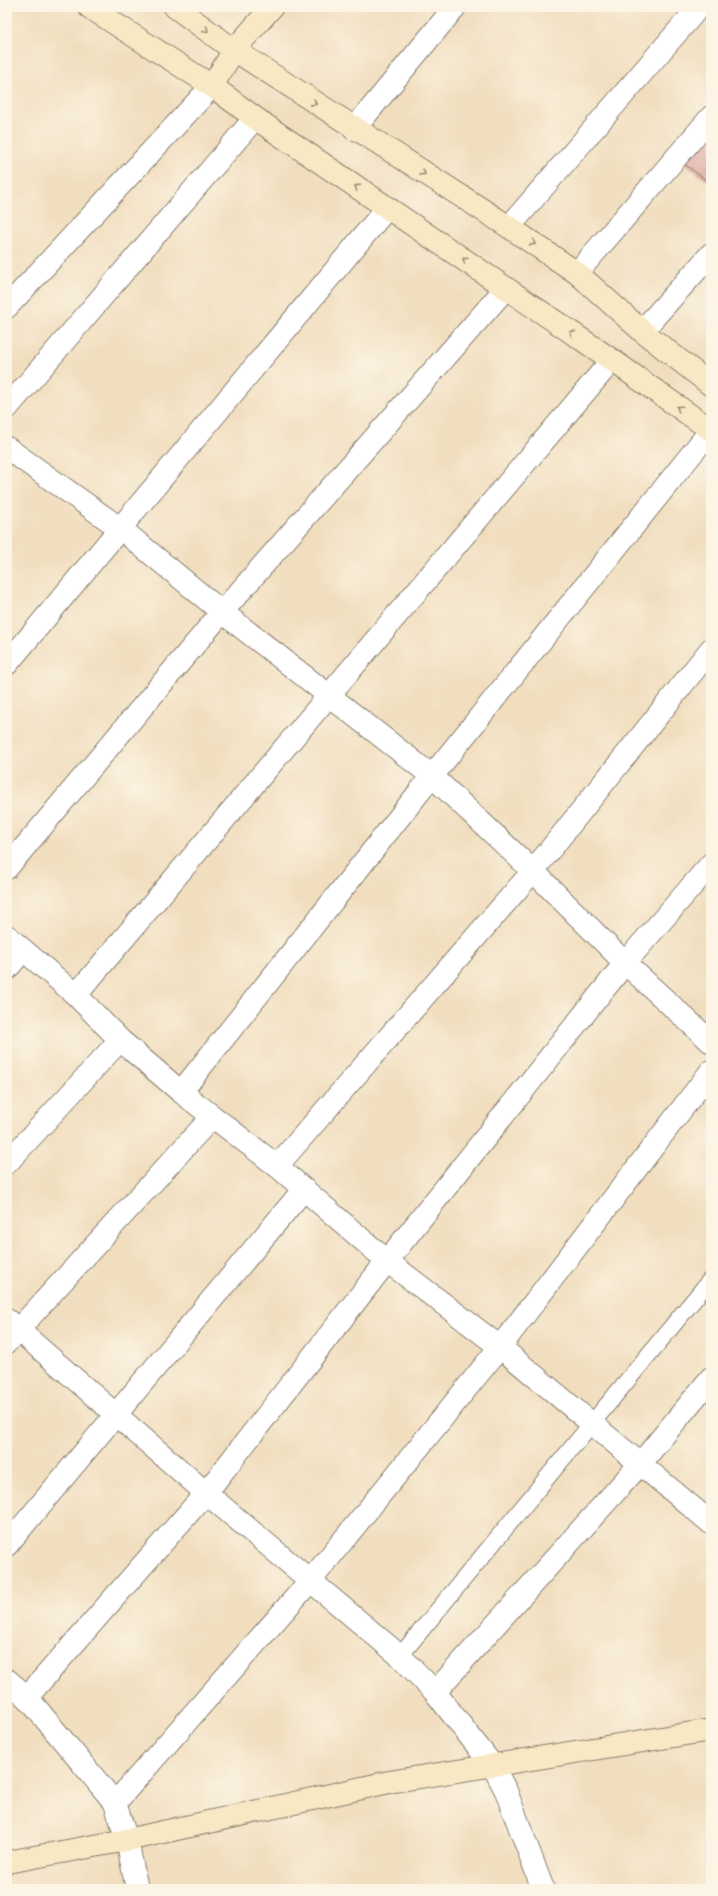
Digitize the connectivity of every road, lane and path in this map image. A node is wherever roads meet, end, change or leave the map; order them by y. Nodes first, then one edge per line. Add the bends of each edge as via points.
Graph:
1 (89, 7) edge
2 (175, 7) edge
3 (272, 7) edge
4 (455, 7) edge
5 (699, 7) edge
6 (234, 50) junction
7 (212, 86) junction
8 (711, 117) edge
9 (255, 118) junction
10 (354, 129) junction
11 (387, 208) junction
12 (509, 227) junction
13 (711, 254) edge
14 (578, 273) junction
15 (506, 288) junction
16 (7, 307) edge
17 (642, 331) junction
18 (612, 360) junction
19 (711, 385) edge
20 (7, 408) edge
21 (711, 430) edge
22 (7, 448) edge
23 (121, 530) junction
24 (222, 612) junction
25 (711, 648) edge
26 (7, 664) edge
27 (330, 695) junction
28 (432, 776) junction
29 (711, 864) edge
30 (7, 868) edge
31 (533, 872) junction
32 (15, 943) edge
33 (625, 963) junction
34 (7, 969) edge
35 (76, 995) junction
36 (120, 1040) junction
37 (711, 1042) edge
38 (711, 1071) edge
39 (181, 1092) junction
40 (212, 1117) junction
41 (7, 1163) edge
42 (277, 1166) junction
43 (304, 1189) junction
44 (387, 1261) junction
45 (711, 1279) edge
46 (11, 1331) edge
47 (500, 1347) junction
48 (711, 1378) edge
49 (116, 1415) junction
50 (591, 1422) junction
51 (641, 1463) junction
52 (206, 1493) junction
53 (711, 1523) edge
54 (7, 1545) edge
55 (311, 1580) junction
56 (400, 1656) junction
57 (7, 1680) edge
58 (435, 1692) junction
59 (27, 1697) junction
60 (711, 1730) edge
61 (493, 1766) junction
62 (115, 1803) junction
63 (127, 1840) junction
64 (7, 1862) edge
65 (137, 1889) edge
66 (543, 1889) edge

1 - 7 main road
2 -> 6 main road
3 - 6 main road
4 - 10 street
5 - 12 street
6 - 7 main road
6 -> 10 main road
7 - 9 main road
7 - 16 street
8 - 14 street
11 -> 9 main road
9 - 20 street
10 -> 12 main road
15 -> 11 main road
11 - 23 street
12 -> 14 main road
13 - 17 street
14 - 17 main road
18 -> 15 main road
15 - 24 street
17 - 19 main road
21 -> 18 main road
18 - 27 street
21 - 28 street
22 - 23 street
23 - 24 street
23 - 26 street
24 - 27 street
24 - 30 street
25 - 31 street
27 - 28 street
27 - 35 street
28 - 31 street
28 - 39 street
29 - 33 street
31 - 33 street
31 - 42 street
32 - 34 street
32 - 35 street
33 - 37 street
33 - 44 street
35 - 36 street
36 - 39 street
36 - 41 street
38 - 47 street
39 - 40 street
40 - 42 street
40 - 46 street
42 - 43 street
43 - 44 street
43 - 49 street
44 - 47 street
44 - 52 street
45 - 50 lane
46 - 49 street
47 - 50 street
47 - 55 street
48 - 51 street
49 - 52 street
49 - 54 street
50 - 51 street
50 - 56 lane
51 - 53 street
51 - 58 street
52 - 55 street
52 - 59 street
55 - 56 street
55 - 62 street
56 - 58 street
57 - 59 street
58 - 61 street
59 - 62 street
60 - 61 main road
61 - 63 main road via 389,1782
61 - 66 street via 506,1791
62 - 63 street
63 - 64 main road
63 - 65 street

